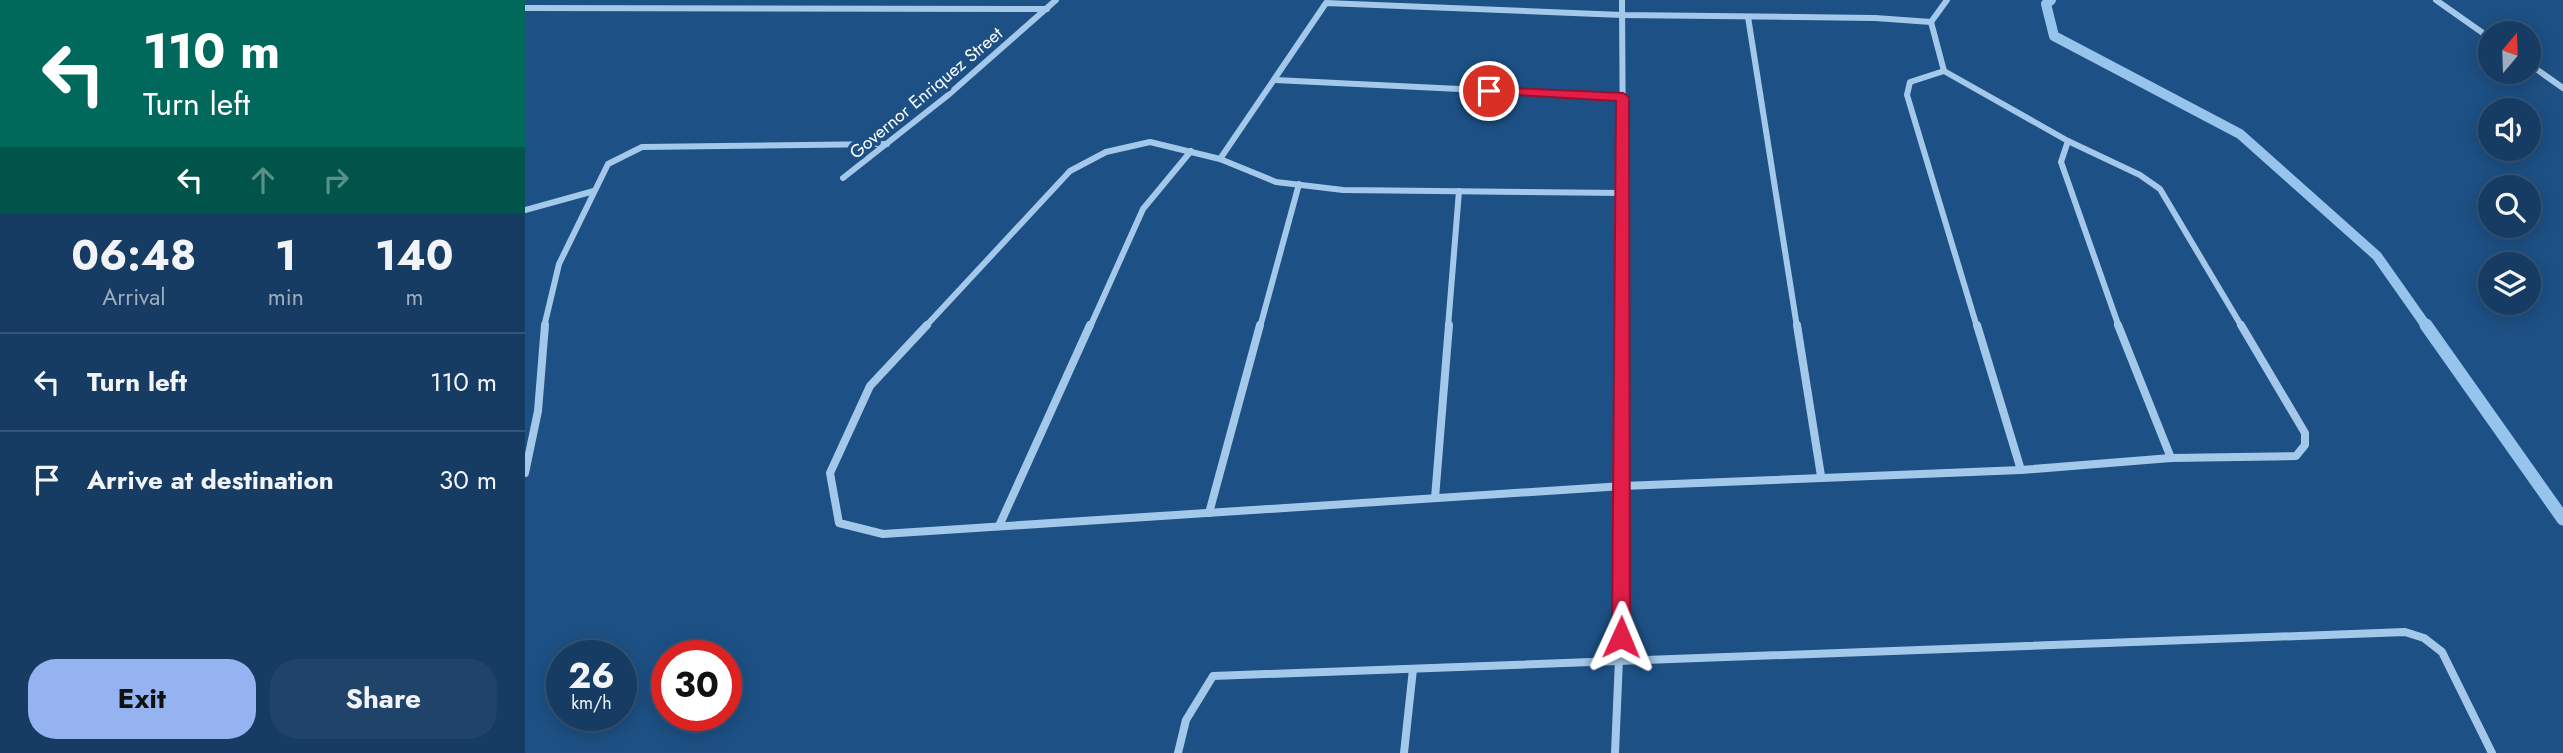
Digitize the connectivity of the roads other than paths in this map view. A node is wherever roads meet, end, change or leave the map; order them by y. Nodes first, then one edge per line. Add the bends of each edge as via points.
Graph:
1 (1056, 0) edge
2 (1622, 0) edge
3 (1947, 0) edge
4 (2436, 0) edge
5 (1327, 1) edge
6 (525, 8) edge
7 (1047, 9) junction
8 (1622, 15) junction
9 (1748, 17) junction
10 (1931, 22) junction
11 (2478, 29) edge
12 (1944, 71) junction
13 (2541, 72) edge
14 (1275, 80) junction
15 (2563, 88) edge
16 (1623, 97) junction
17 (2068, 141) junction
18 (887, 144) junction
19 (1191, 151) junction
20 (1220, 159) junction
21 (843, 178) dead end
22 (1299, 184) junction
23 (594, 191) junction
24 (1459, 191) junction
25 (1623, 193) junction
26 (525, 210) edge
27 (2171, 458) junction
28 (2021, 470) junction
29 (525, 473) edge
30 (1821, 476) junction
31 (1623, 486) junction
32 (1435, 498) junction
33 (1209, 513) junction
34 (999, 526) junction
35 (1621, 662) junction
36 (1413, 669) junction
37 (1178, 753) edge
38 (1404, 753) edge
39 (1615, 753) edge
40 (2492, 753) edge

1 - 7 street, Governor Enriquez Street
2 - 8 street
3 - 10 street
4 - 11 street
5 - 8 street
5 - 14 street
6 - 7 street
7 - 18 street, Governor Enriquez Street
8 - 9 street
8 - 16 street
9 - 10 street
9 - 30 street
10 - 12 street
12 - 17 street
12 - 28 street via 1910,82 1907,95
13 - 15 street
14 - 16 street
14 - 20 street
16 - 25 street
17 - 27 street via 2061,162 2069,188
17 - 27 street via 2140,174 2161,189 2305,433 2305,445 2296,456
18 - 21 street, Governor Enriquez Street
18 - 23 street via 642,147 608,163
19 - 20 street
19 - 34 street via 1143,209
19 - 34 street via 1150,142 1106,152 1070,171 870,386 830,473 839,523 883,534
20 - 22 street via 1276,182
22 - 24 street via 1343,190
22 - 33 street
23 - 26 street
23 - 29 street via 559,264 544,327 538,411
24 - 25 street
24 - 32 street
25 - 31 street
27 - 28 street
28 - 30 street
30 - 31 street
31 - 32 street
31 - 35 street
32 - 33 street
33 - 34 street
35 - 36 street
35 - 39 street
35 - 40 street via 2405,632 2424,638 2442,652
36 - 37 street via 1213,676 1186,720
36 - 38 street

